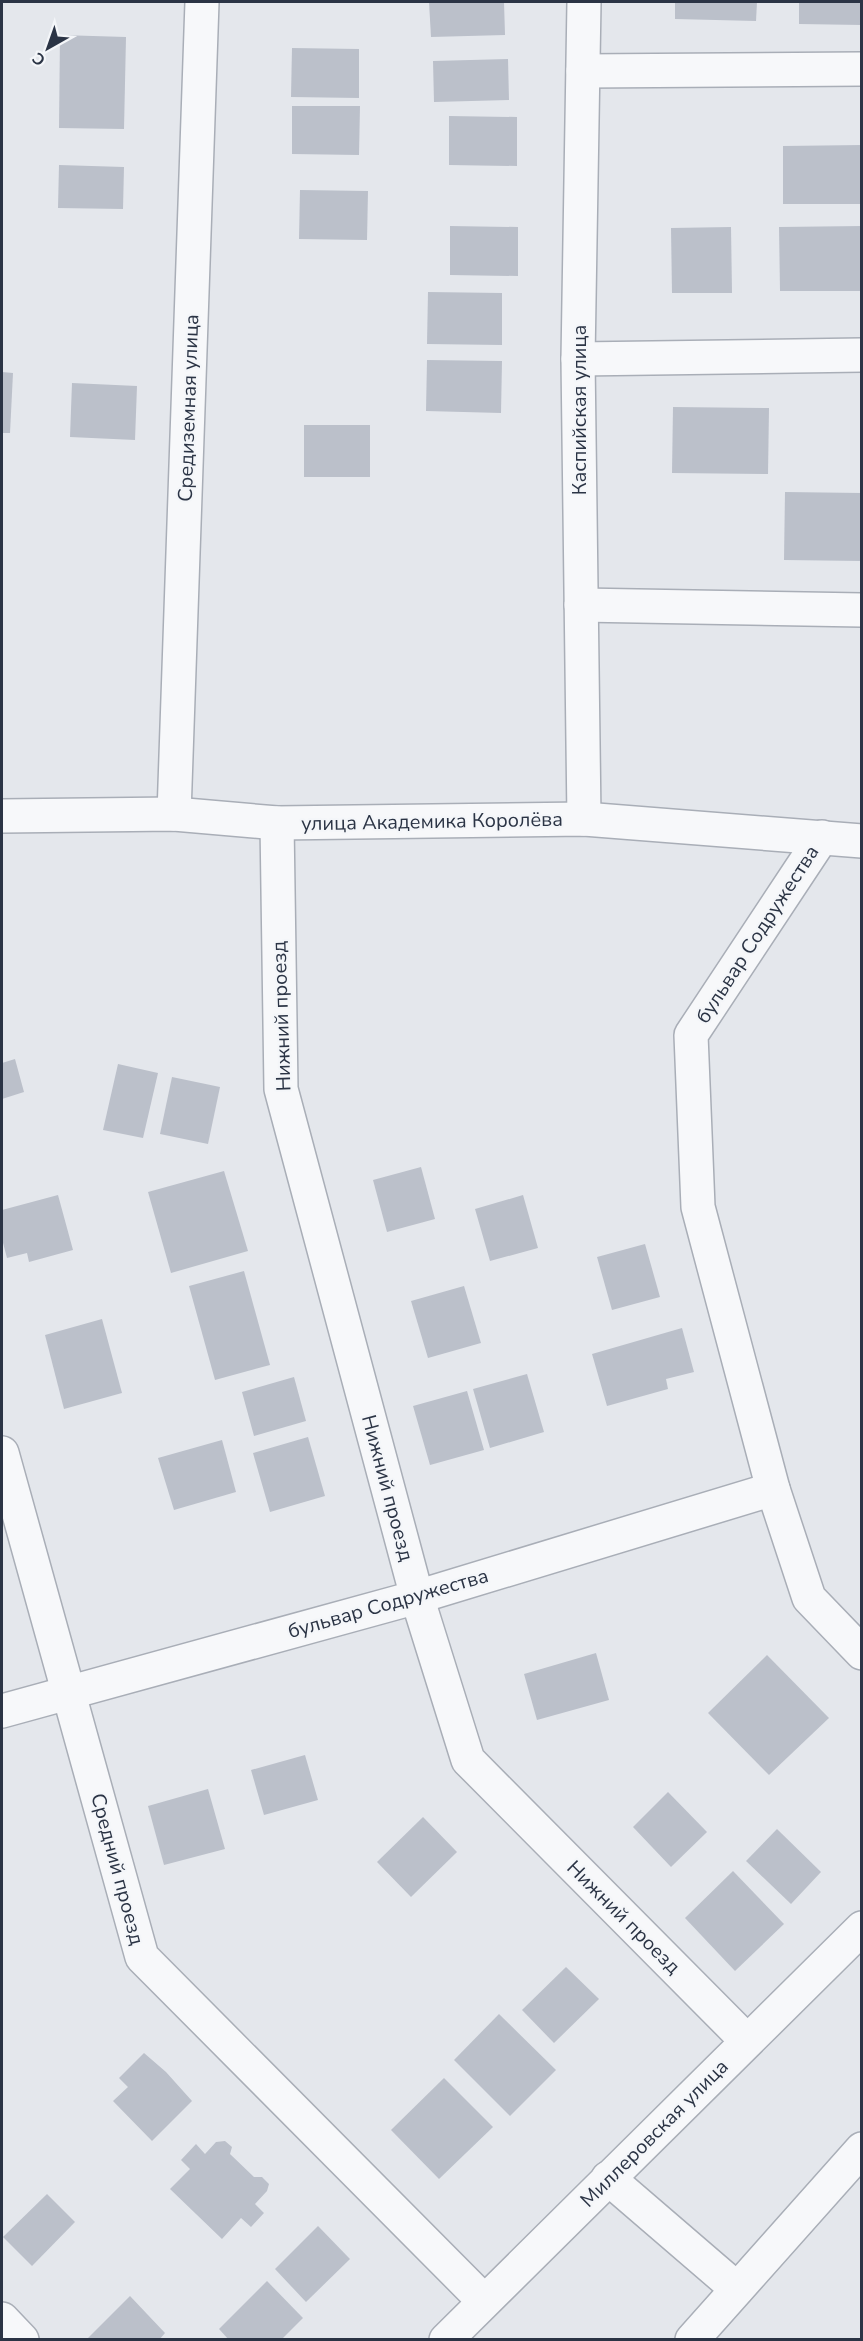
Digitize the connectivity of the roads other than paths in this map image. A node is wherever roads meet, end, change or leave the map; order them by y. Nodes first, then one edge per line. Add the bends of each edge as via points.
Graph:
1 (202, 2) edge
2 (584, 2) edge
3 (861, 69) edge
4 (583, 71) junction
5 (861, 355) edge
6 (578, 359) junction
7 (581, 605) junction
8 (861, 610) edge
9 (174, 814) junction
10 (2, 816) edge
11 (584, 819) junction
12 (277, 823) junction
13 (822, 837) junction
14 (861, 841) edge
15 (2, 1453) edge
16 (773, 1489) junction
17 (417, 1597) junction
18 (861, 1653) edge
19 (69, 1691) junction
20 (2, 1712) edge
21 (861, 1929) edge
22 (747, 2041) junction
23 (861, 2149) edge
24 (608, 2178) junction
25 (737, 2289) junction
26 (484, 2301) junction
27 (2, 2319) edge
28 (22, 2340) edge
29 (446, 2340) edge
30 (692, 2340) edge

1 - 9 street, Средиземная улица
2 - 4 street, Каспийская улица
3 - 4 street
4 - 6 street, Каспийская улица
5 - 6 street
6 - 7 street, Каспийская улица
7 - 8 street
7 - 11 street, Каспийская улица
9 - 10 street, улица Академика Королёва
9 - 12 street, улица Академика Королёва
11 - 12 street, улица Академика Королёва
11 - 13 street, улица Академика Королёва
12 - 17 street, Нижний проезд via 281,1089
13 - 14 street, улица Академика Королёва
13 - 16 street, бульвар Содружества via 691,1035 698,1207
15 - 19 street, Средний проезд
16 - 17 street, бульвар Содружества
16 - 18 street, бульвар Содружества via 809,1598
17 - 19 street, бульвар Содружества
17 - 22 street, Нижний проезд via 468,1760
19 - 20 street, бульвар Содружества
19 - 26 street, Средний проезд via 142,1957
21 - 22 street, Миллеровская улица
22 - 24 street, Миллеровская улица
23 - 25 street
24 - 25 street
24 - 26 street, Миллеровская улица
25 - 30 street
26 - 29 street, Миллеровская улица
27 - 28 street

